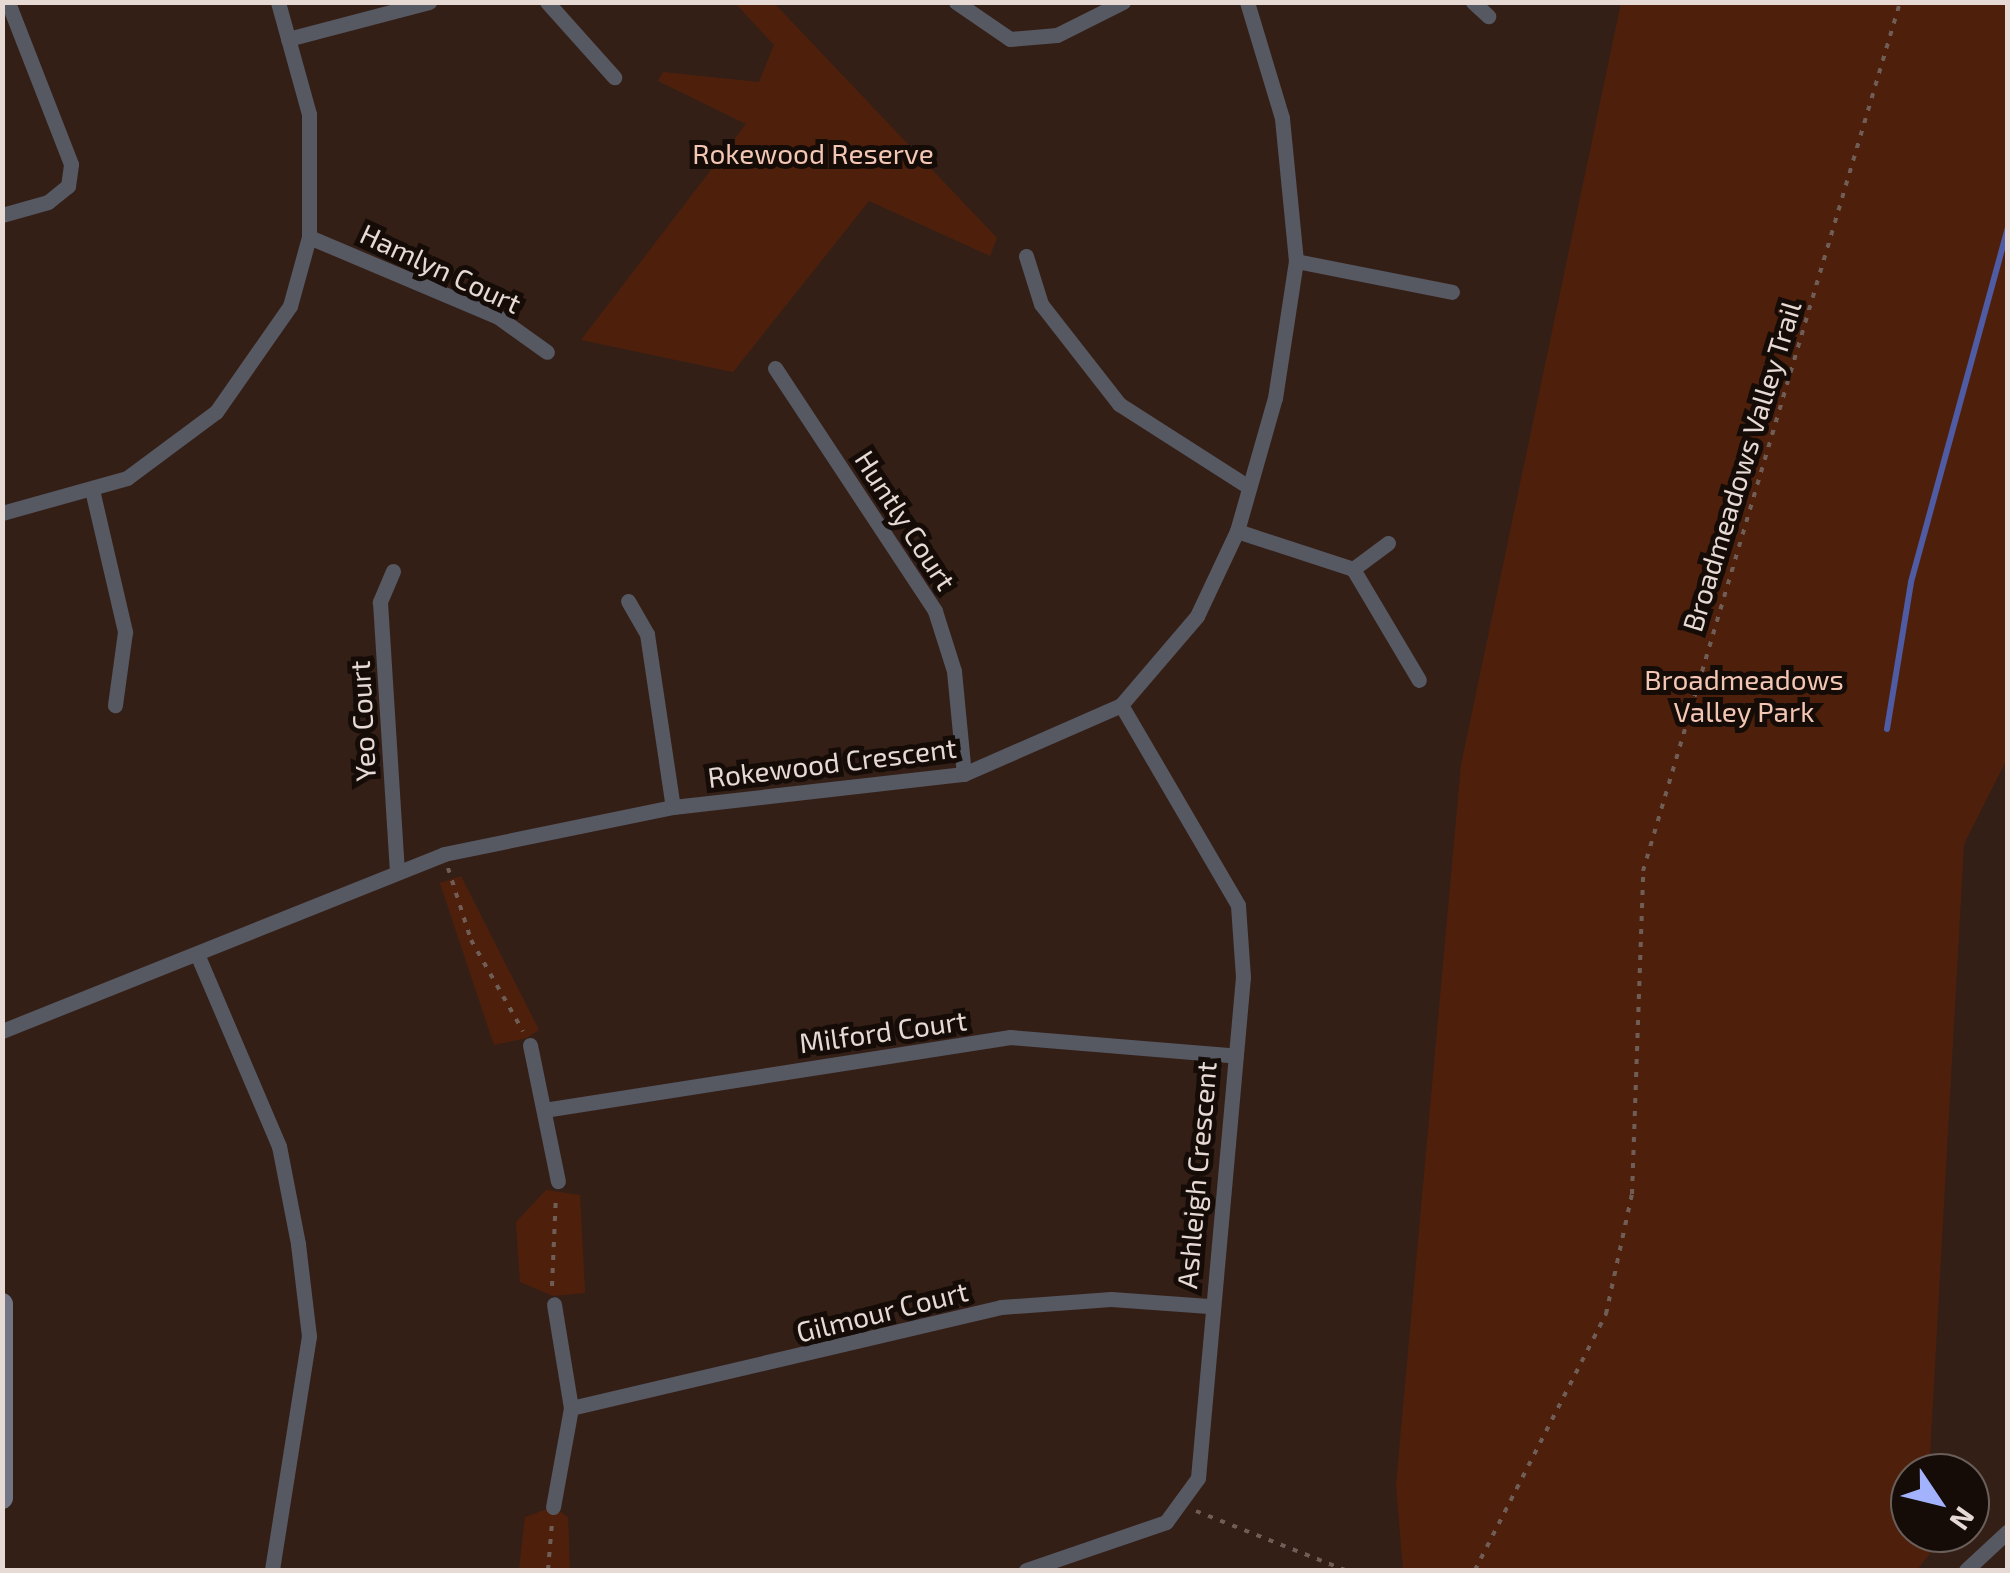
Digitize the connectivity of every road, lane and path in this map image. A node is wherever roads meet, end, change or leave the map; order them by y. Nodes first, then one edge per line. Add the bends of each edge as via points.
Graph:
1 (8, 2) edge
2 (278, 2) edge
3 (430, 2) edge
4 (547, 2) edge
5 (956, 2) edge
6 (1123, 2) edge
7 (1247, 2) edge
8 (1473, 2) edge
9 (1900, 2) edge
10 (1488, 16) dead end
11 (288, 39) junction
12 (614, 76) dead end
13 (2, 216) edge
14 (309, 237) junction
15 (1026, 256) dead end
16 (1296, 261) junction
17 (1452, 292) dead end
18 (547, 352) dead end
19 (775, 368) dead end
20 (1248, 487) junction
21 (93, 494) junction
22 (2, 513) edge
23 (1237, 530) junction
24 (1388, 543) dead end
25 (1352, 569) junction
26 (393, 572) dead end
27 (628, 601) dead end
28 (1419, 680) dead end
29 (115, 705) dead end
30 (1120, 705) junction
31 (964, 774) junction
32 (674, 807) junction
33 (444, 854) junction
34 (397, 870) junction
35 (197, 954) junction
36 (2, 1031) edge
37 (530, 1045) joint
38 (1231, 1055) junction
39 (544, 1110) junction
40 (558, 1181) joint
41 (2, 1304) edge
42 (554, 1304) joint
43 (1209, 1306) junction
44 (571, 1408) junction
45 (2, 1498) edge
46 (1184, 1506) junction
47 (553, 1507) joint
48 (2008, 1531) edge
49 (272, 1570) edge
50 (548, 1570) edge
51 (1026, 1570) edge
52 (1345, 1570) edge
53 (1475, 1570) edge
54 (1966, 1570) edge

1 - 13 street via 71,164 68,186 48,202
2 - 11 street
3 - 11 street
4 - 12 street
5 - 6 street via 1010,39 1056,35
7 - 16 street, Rokewood Crescent via 1282,118
8 - 10 street
9 - 53 path, Broadmeadows Valley Trail via 1642,871 1632,1194 1606,1314
11 - 14 street via 309,114
14 - 18 street, Hamlyn Court via 498,318
14 - 21 street via 290,306 216,412
15 - 20 street via 1041,304 1119,404
16 - 17 street
16 - 20 street, Rokewood Crescent via 1275,398
19 - 31 street, Huntly Court via 923,586 954,671
20 - 23 street, Rokewood Crescent
21 - 22 street
21 - 29 street via 125,632
23 - 25 street
23 - 30 street, Rokewood Crescent via 1197,616
24 - 25 street
25 - 28 street
26 - 34 street, Yeo Court via 380,602
27 - 32 street via 647,634
30 - 31 street, Rokewood Crescent
30 - 38 street, Ashleigh Crescent via 1238,905 1243,976
31 - 32 street, Rokewood Crescent
32 - 33 street, Rokewood Crescent
33 - 34 street, Rokewood Crescent
33 - 37 path via 471,940
34 - 35 street, Rokewood Crescent
35 - 36 street, Rokewood Crescent
35 - 49 street via 279,1146 298,1244 309,1336
37 - 39 street
38 - 39 street, Milford Court via 1010,1037
38 - 43 street, Ashleigh Crescent
39 - 40 street
40 - 42 path
41 - 45 street
42 - 44 street
43 - 44 street, Gilmour Court via 1074,1299 1001,1307
43 - 46 street, Ashleigh Crescent via 1198,1478
44 - 47 street
46 - 51 street via 1166,1522
46 - 52 path
47 - 50 path
48 - 54 street

